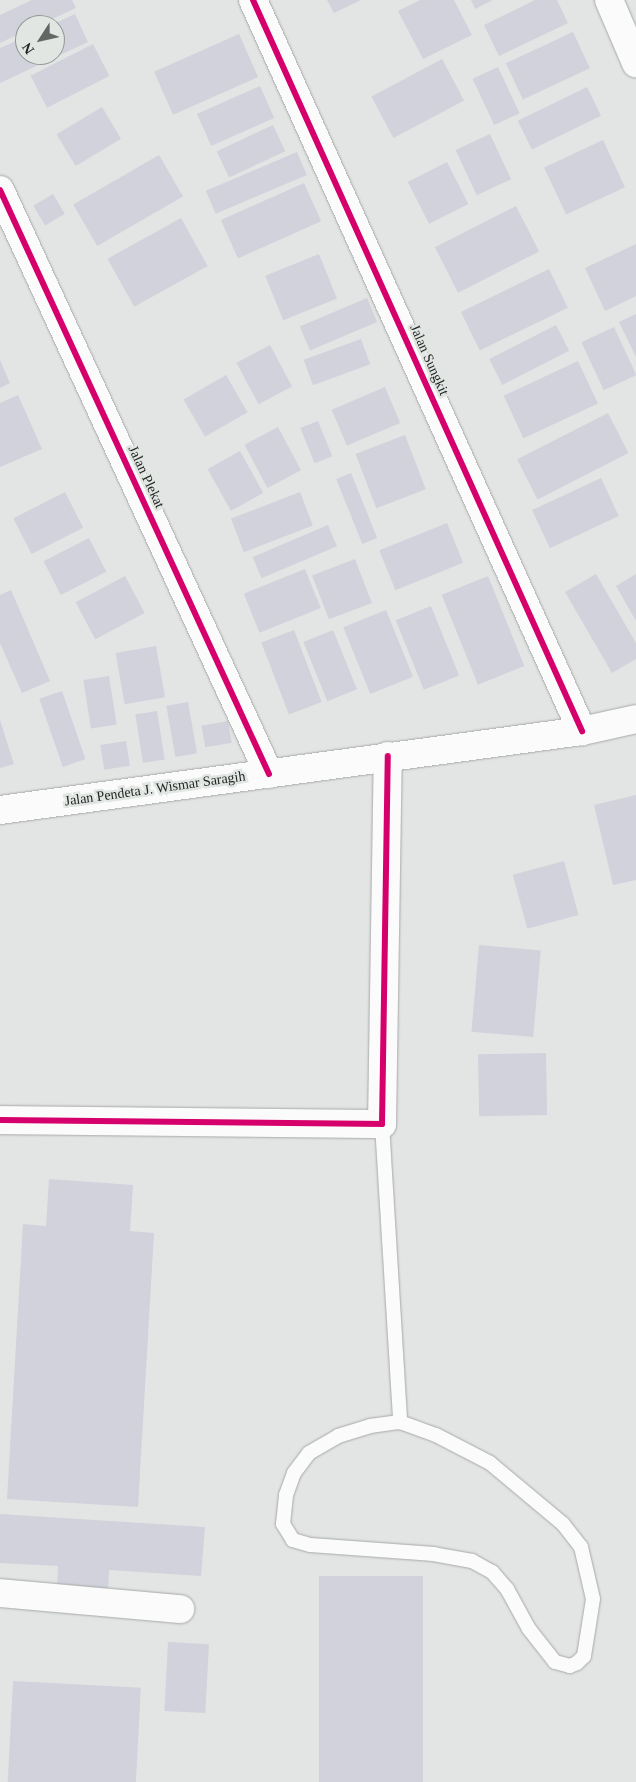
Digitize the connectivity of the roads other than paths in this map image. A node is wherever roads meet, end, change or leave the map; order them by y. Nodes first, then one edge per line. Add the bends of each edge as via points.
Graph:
1 (253, 0) edge
2 (609, 0) edge
3 (636, 63) edge
4 (0, 190) edge
5 (636, 719) edge
6 (582, 731) junction
7 (388, 756) junction
8 (269, 774) junction
9 (0, 810) edge
10 (0, 1120) edge
11 (382, 1124) junction
12 (400, 1422) junction
13 (0, 1593) edge
14 (180, 1609) dead end

1 - 6 street, Jalan Sungkit
2 - 3 street
4 - 8 street, Jalan Plekat
5 - 6 street, Jalan Pendeta J. Wismar Saragih
6 - 7 street, Jalan Pendeta J. Wismar Saragih
7 - 8 street, Jalan Pendeta J. Wismar Saragih
7 - 11 street
8 - 9 street, Jalan Pendeta J. Wismar Saragih
10 - 11 street
11 - 12 lane
12 - 12 lane via 436,1434 490,1463 562,1524 581,1548 593,1599 584,1656 577,1662 570,1666 555,1662 529,1629 507,1589 492,1572 472,1561 434,1554 310,1545 293,1540 283,1524 286,1496 294,1473 309,1453 338,1436 370,1426
13 - 14 street

